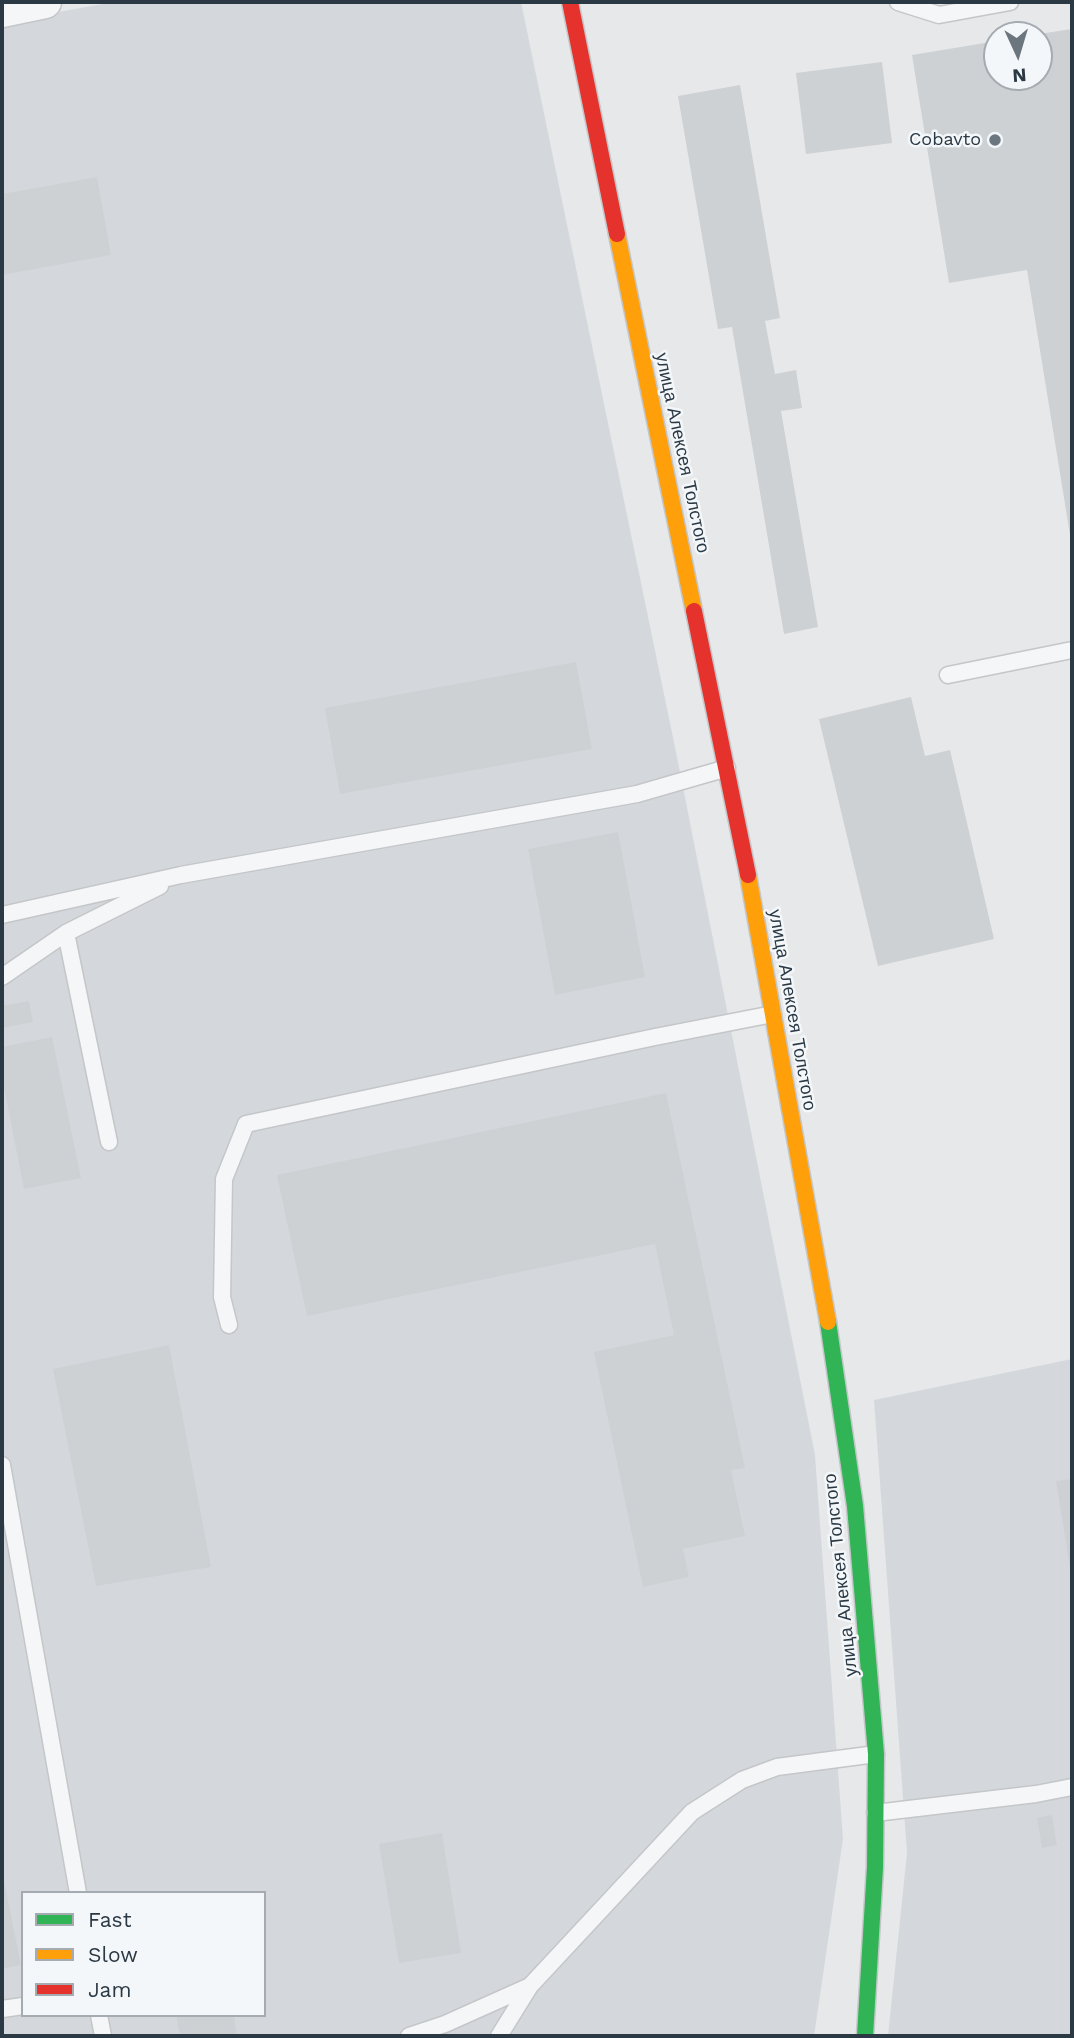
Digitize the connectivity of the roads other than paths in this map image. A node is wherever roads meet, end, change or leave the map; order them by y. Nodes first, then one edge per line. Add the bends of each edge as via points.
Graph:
1 (45, 2) edge
2 (569, 2) edge
3 (898, 2) edge
4 (1010, 2) edge
5 (2, 11) edge
6 (1072, 650) edge
7 (948, 674) dead end
8 (727, 768) junction
9 (181, 875) junction
10 (2, 915) edge
11 (66, 933) junction
12 (2, 977) edge
13 (773, 1014) junction
14 (109, 1142) dead end
15 (229, 1325) dead end
16 (2, 1465) edge
17 (876, 1754) junction
18 (1072, 1787) edge
19 (876, 1813) junction
20 (78, 1891) edge
21 (530, 1986) junction
22 (21, 2006) edge
23 (2, 2009) edge
24 (99, 2017) edge
25 (103, 2036) edge
26 (409, 2036) edge
27 (499, 2036) edge
28 (866, 2036) edge

1 - 5 street
2 - 8 street, улица Алексея Толстого
3 - 4 lane via 939,15
6 - 7 lane
8 - 9 lane via 637,794
8 - 13 street, улица Алексея Толстого
9 - 10 lane
9 - 11 lane
11 - 12 lane
11 - 14 lane
13 - 15 lane via 246,1124 224,1179 222,1297
13 - 17 street, улица Алексея Толстого via 826,1308 855,1506
16 - 20 lane
17 - 19 street, улица Алексея Толстого
17 - 21 lane via 777,1767 742,1780 692,1812
18 - 19 lane
19 - 28 street, улица Алексея Толстого
21 - 26 lane
21 - 27 lane
22 - 23 lane
24 - 25 lane

